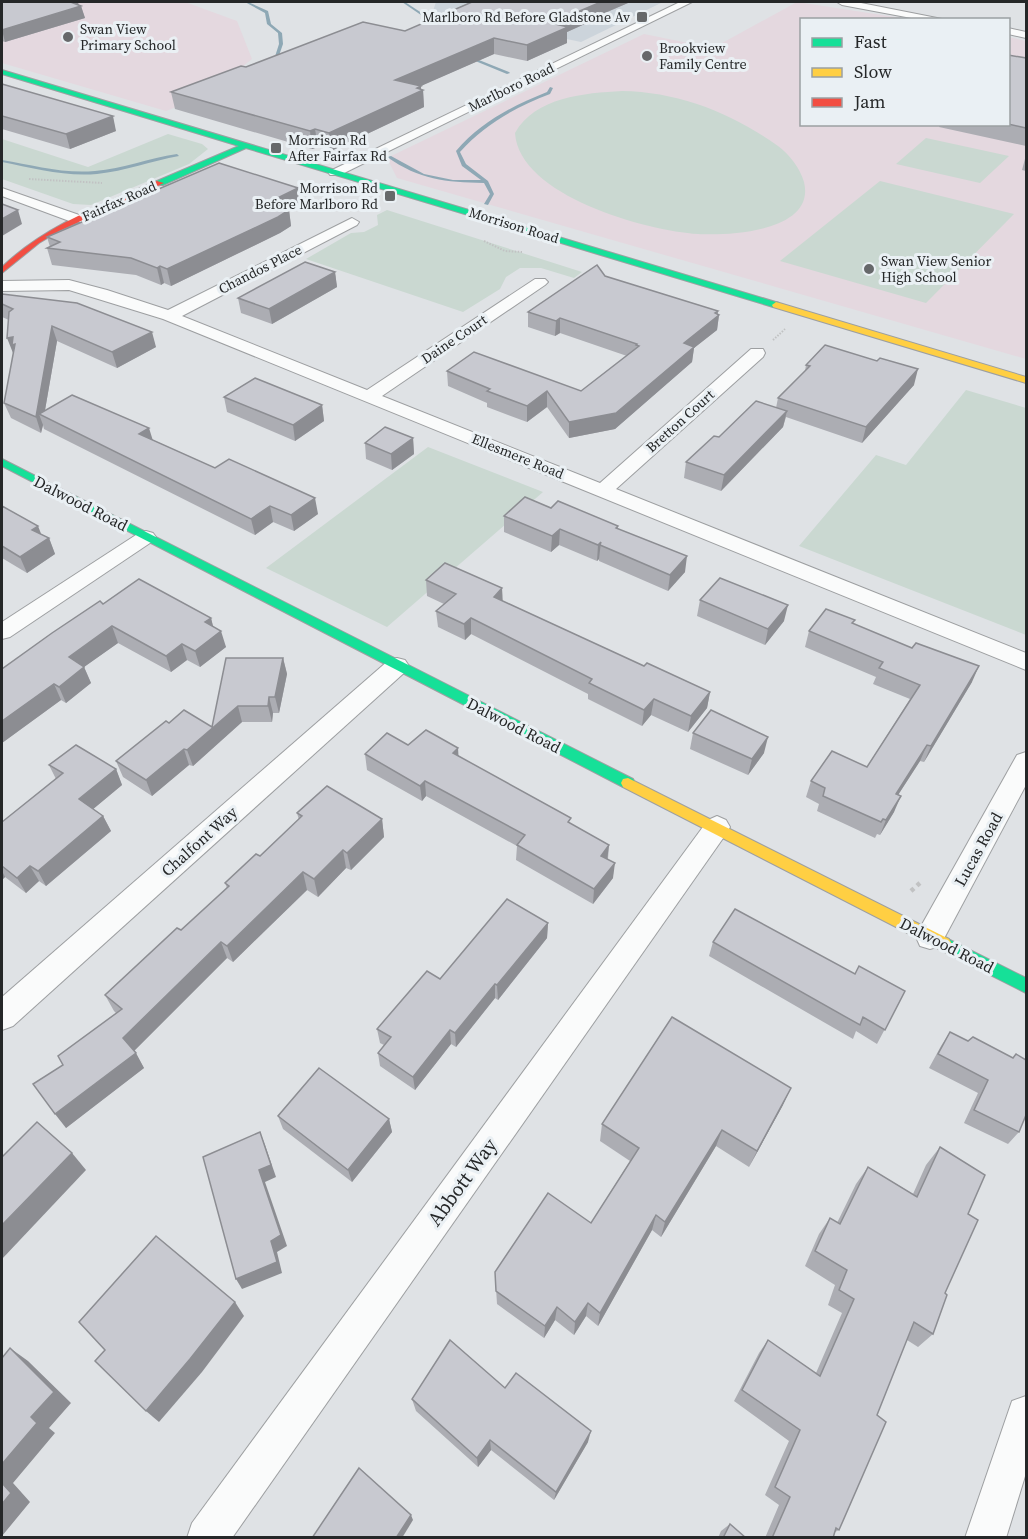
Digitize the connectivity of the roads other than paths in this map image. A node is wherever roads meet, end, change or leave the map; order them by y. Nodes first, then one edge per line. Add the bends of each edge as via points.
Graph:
1 (687, 2) edge
2 (842, 2) edge
3 (931, 18) edge
4 (1010, 31) edge
5 (1026, 35) edge
6 (2, 72) edge
7 (246, 145) junction
8 (335, 172) junction
9 (2, 192) edge
10 (77, 219) junction
11 (352, 222) dead end
12 (2, 272) edge
13 (540, 282) dead end
14 (2, 286) edge
15 (169, 316) junction
16 (757, 353) dead end
17 (1026, 380) edge
18 (368, 397) junction
19 (2, 462) edge
20 (603, 490) junction
21 (146, 537) junction
22 (2, 632) edge
23 (1026, 662) edge
24 (398, 666) junction
25 (1026, 762) edge
26 (717, 828) junction
27 (930, 937) junction
28 (1026, 986) edge
29 (2, 1016) edge
30 (1026, 1415) edge
31 (207, 1538) edge
32 (985, 1538) edge

1 - 8 street, Marlboro Road
2 - 3 street
4 - 5 street
6 - 7 main road, Morrison Road
7 - 8 main road, Morrison Road
7 - 10 main road, Fairfax Road
8 - 17 main road, Morrison Road
9 - 10 street
10 - 12 main road, Fairfax Road via 18,255
11 - 15 street, Chandos Place
13 - 18 street, Daine Court
14 - 15 street, Ellesmere Road via 69,285
15 - 18 street, Ellesmere Road
16 - 20 street, Bretton Court
18 - 20 street, Ellesmere Road
19 - 21 main road, Dalwood Road
20 - 23 street, Ellesmere Road
21 - 22 street
21 - 24 main road, Dalwood Road
24 - 26 main road, Dalwood Road
24 - 29 street, Chalfont Way
25 - 27 street, Lucas Road
26 - 27 main road, Dalwood Road
26 - 31 street, Abbott Way
27 - 28 main road, Dalwood Road
30 - 32 street

